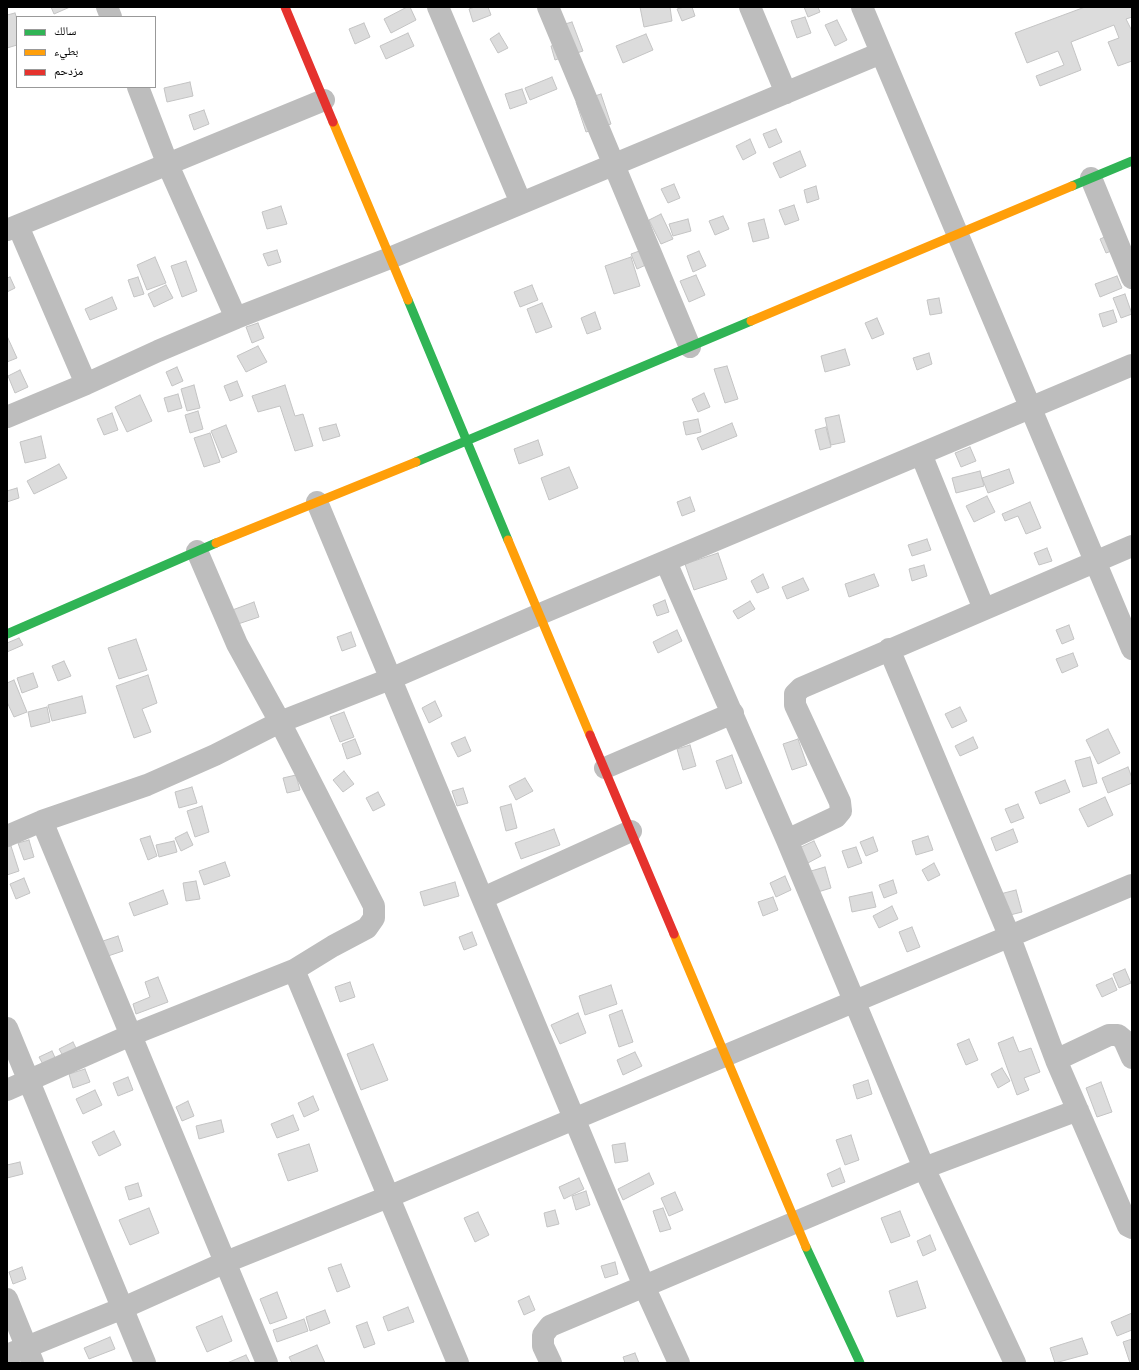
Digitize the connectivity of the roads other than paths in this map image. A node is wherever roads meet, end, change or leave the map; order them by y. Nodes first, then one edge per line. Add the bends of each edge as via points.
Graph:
1 (285, 7) edge
2 (438, 7) edge
3 (548, 7) edge
4 (750, 7) edge
5 (862, 7) edge
6 (881, 53) junction
7 (138, 88) edge
8 (786, 93) junction
9 (324, 100) junction
10 (1132, 162) edge
11 (613, 164) junction
12 (168, 165) junction
13 (1091, 178) junction
14 (521, 203) junction
15 (13, 228) edge
16 (958, 236) junction
17 (390, 258) junction
18 (1132, 278) edge
19 (236, 318) junction
20 (690, 347) junction
21 (1132, 365) edge
22 (86, 384) junction
23 (1031, 408) junction
24 (7, 416) edge
25 (467, 441) junction
26 (921, 454) junction
27 (317, 502) junction
28 (1132, 546) edge
29 (196, 551) junction
30 (666, 562) junction
31 (1095, 562) junction
32 (984, 609) junction
33 (540, 614) junction
34 (7, 634) edge
35 (889, 649) junction
36 (1132, 649) edge
37 (390, 679) junction
38 (733, 713) junction
39 (280, 722) junction
40 (604, 768) junction
41 (42, 821) junction
42 (631, 831) junction
43 (7, 836) edge
44 (787, 840) junction
45 (1132, 885) edge
46 (483, 898) junction
47 (1009, 935) junction
48 (294, 970) junction
49 (855, 1000) junction
50 (7, 1028) edge
51 (131, 1035) junction
52 (725, 1056) junction
53 (1132, 1058) edge
54 (1056, 1060) junction
55 (29, 1081) junction
56 (7, 1090) edge
57 (1078, 1110) junction
58 (575, 1118) junction
59 (924, 1168) junction
60 (388, 1197) junction
61 (794, 1221) junction
62 (1132, 1228) edge
63 (226, 1262) junction
64 (644, 1286) junction
65 (7, 1299) edge
66 (123, 1308) junction
67 (22, 1355) edge
68 (145, 1363) edge
69 (267, 1363) edge
70 (458, 1363) edge
71 (551, 1363) edge
72 (679, 1363) edge
73 (860, 1363) edge
74 (1015, 1363) edge

1 - 9 street
2 - 14 street
3 - 11 street
4 - 8 street
5 - 6 street
6 - 8 street
6 - 16 street
7 - 12 street
8 - 11 street
9 - 12 street
9 - 17 street
10 - 13 street
11 - 14 street
11 - 20 street
12 - 15 street
12 - 19 street
13 - 16 street
13 - 18 street
14 - 17 street
15 - 22 street
16 - 20 street
16 - 23 street
17 - 19 street
17 - 25 street
19 - 22 street
20 - 25 street
21 - 23 street
22 - 24 street
23 - 26 street
23 - 31 street
25 - 27 street
25 - 33 street
26 - 30 street
26 - 32 street
27 - 29 street
27 - 37 street
28 - 31 street
29 - 34 street
29 - 39 street via 237,644
30 - 33 street
30 - 38 street
31 - 32 street
31 - 36 street
32 - 35 street
33 - 37 street
33 - 40 street
35 - 44 street via 801,688 795,694 795,705 840,802 841,811 836,817
35 - 47 street
37 - 39 street
37 - 46 street
38 - 40 street
38 - 44 street
39 - 41 street via 147,785
39 - 48 street via 374,906 374,918 367,928
40 - 42 street
41 - 43 street
41 - 51 street
42 - 46 street
42 - 52 street
44 - 49 street
45 - 47 street
46 - 58 street
47 - 49 street
47 - 54 street
48 - 51 street
48 - 60 street
49 - 52 street
49 - 59 street
50 - 55 street
51 - 55 street
51 - 63 street
52 - 58 street
52 - 61 street
53 - 54 street via 1124,1040 1118,1035 1109,1036
54 - 57 street
55 - 56 street
55 - 66 street
57 - 59 street
57 - 62 street via 1128,1226
58 - 60 street
58 - 64 street
59 - 61 street
59 - 74 street
60 - 63 street
60 - 70 street
61 - 64 street
61 - 73 street
63 - 66 street
63 - 69 street
64 - 71 street via 550,1326 543,1335 543,1346
64 - 72 street
65 - 67 street
66 - 67 street
66 - 68 street

